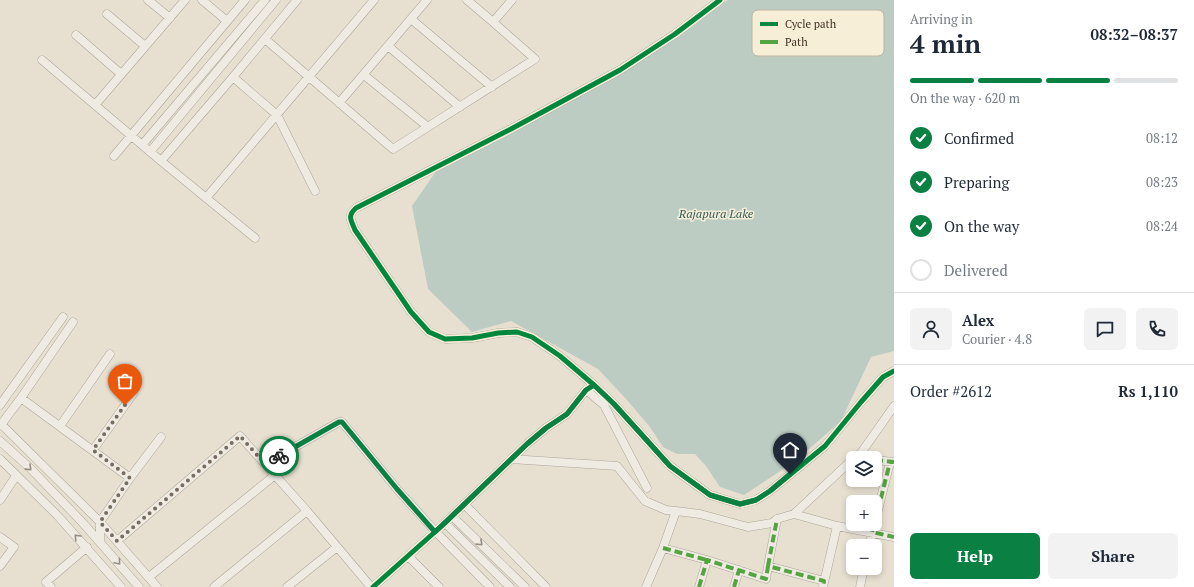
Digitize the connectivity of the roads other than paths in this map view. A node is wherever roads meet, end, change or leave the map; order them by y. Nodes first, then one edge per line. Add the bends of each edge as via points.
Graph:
1 (148, 0) edge
2 (185, 0) edge
3 (202, 0) edge
4 (245, 0) edge
5 (265, 0) edge
6 (276, 0) edge
7 (297, 0) edge
8 (374, 0) edge
9 (427, 0) edge
10 (467, 0) edge
11 (512, 0) edge
12 (720, 0) edge
13 (107, 14) dead end
14 (170, 18) junction
15 (411, 19) junction
16 (227, 21) junction
17 (493, 22) junction
18 (76, 35) dead end
19 (264, 39) junction
20 (145, 46) junction
21 (388, 46) junction
22 (42, 60) dead end
23 (121, 74) junction
24 (364, 75) junction
25 (233, 77) junction
26 (309, 77) junction
27 (492, 87) junction
28 (340, 103) junction
29 (95, 105) junction
30 (460, 107) junction
31 (277, 115) junction
32 (428, 127) junction
33 (131, 136) junction
34 (142, 145) junction
35 (150, 152) junction
36 (114, 156) dead end
37 (160, 161) junction
38 (314, 191) dead end
39 (206, 198) junction
40 (255, 238) dead end
41 (63, 317) dead end
42 (73, 322) dead end
43 (110, 354) dead end
44 (894, 371) edge
45 (594, 385) junction
46 (586, 390) junction
47 (133, 394) dead end
48 (21, 398) junction
49 (0, 405) edge
50 (894, 406) edge
51 (0, 424) edge
52 (60, 426) junction
53 (161, 437) dead end
54 (0, 441) edge
55 (93, 450) junction
56 (861, 451) edge
57 (511, 459) junction
58 (0, 460) edge
59 (882, 461) edge
60 (892, 462) edge
61 (265, 464) junction
62 (846, 466) edge
63 (275, 475) junction
64 (16, 476) junction
65 (130, 478) junction
66 (647, 488) dead end
67 (882, 498) edge
68 (0, 500) edge
69 (464, 504) junction
70 (307, 511) junction
71 (676, 511) junction
72 (794, 514) junction
73 (452, 516) junction
74 (777, 519) junction
75 (82, 522) junction
76 (100, 522) junction
77 (445, 523) junction
78 (836, 526) junction
79 (846, 526) edge
80 (882, 530) edge
81 (435, 532) junction
82 (0, 537) edge
83 (894, 537) edge
84 (100, 541) junction
85 (117, 541) junction
86 (87, 547) junction
87 (337, 547) junction
88 (663, 548) junction
89 (408, 556) junction
90 (707, 560) junction
91 (0, 566) edge
92 (768, 566) junction
93 (739, 570) junction
94 (863, 575) edge
95 (149, 577) junction
96 (824, 584) edge
97 (51, 587) edge
98 (121, 587) edge
99 (139, 587) edge
100 (157, 587) edge
101 (214, 587) edge
102 (287, 587) edge
103 (372, 587) edge
104 (439, 587) edge
105 (490, 587) edge
106 (510, 587) edge
107 (525, 587) edge
108 (546, 587) edge
109 (646, 587) edge
110 (699, 587) edge
111 (734, 587) edge
112 (860, 587) edge

1 - 14 street
2 - 14 street
3 - 16 street
4 - 16 street
5 - 34 street
6 - 35 street
7 - 19 street
8 - 26 street
9 - 15 street
10 - 17 street
11 - 17 street
12 - 45 street via 675,34 620,70 356,208 351,213 350,219 355,230 411,312 429,332 445,339 516,332 532,337 560,356
13 - 20 street
14 - 20 street
15 - 21 street
15 - 27 street
16 - 33 street
17 - 27 street via 535,59
18 - 23 street
19 - 25 street
19 - 26 street
20 - 23 street
21 - 24 street
21 - 30 street
22 - 29 street
23 - 29 street
24 - 28 street
24 - 32 street
25 - 31 street
25 - 37 street
26 - 28 street
26 - 31 street
27 - 30 street
28 - 32 street via 393,149
29 - 33 street
30 - 32 street
31 - 38 street
31 - 39 street
33 - 34 street
33 - 36 street
34 - 35 street
35 - 37 street
37 - 39 street
39 - 40 street
41 - 49 street
42 - 48 street
43 - 52 street
44 - 45 street via 883,377 825,446 770,491 756,500 740,504 710,495 670,466
45 - 46 street
46 - 57 street via 567,414 546,428
46 - 66 street via 604,405
47 - 55 street
48 - 51 street
48 - 52 street
50 - 56 street
51 - 76 street
52 - 55 street
53 - 65 street
54 -> 75 street
55 - 65 street
57 - 69 street
57 - 71 street via 617,466 645,501 666,510
58 - 64 street
59 - 60 street
60 - 67 street
61 - 63 street
61 - 81 street via 342,422
61 - 85 street via 240,436
62 - 72 street
63 - 70 street
63 - 95 street
64 - 68 street
86 -> 64 street
65 - 76 street
69 - 73 street
69 - 108 street
70 - 87 street
70 - 101 street
71 - 74 street via 700,514 748,527 772,523
71 - 88 street
72 - 74 street
72 - 78 street
73 - 77 street
73 -> 107 street
74 - 92 street
75 - 76 street
75 - 84 street
76 - 84 street
76 - 85 street
77 - 81 street
77 - 106 street
78 - 79 street
78 - 96 street
80 - 83 street
81 - 89 street
81 - 105 street
82 - 91 street via 14,547
84 -> 99 street
85 - 95 street
86 - 97 street via 46,582
86 - 98 street
87 - 102 street
87 - 103 street
88 - 90 street
88 - 109 street
89 - 103 street
89 - 104 street
90 - 93 street
90 - 110 street
92 - 93 street via 766,579
92 - 96 street
93 - 111 street
94 - 112 street
95 - 100 street

